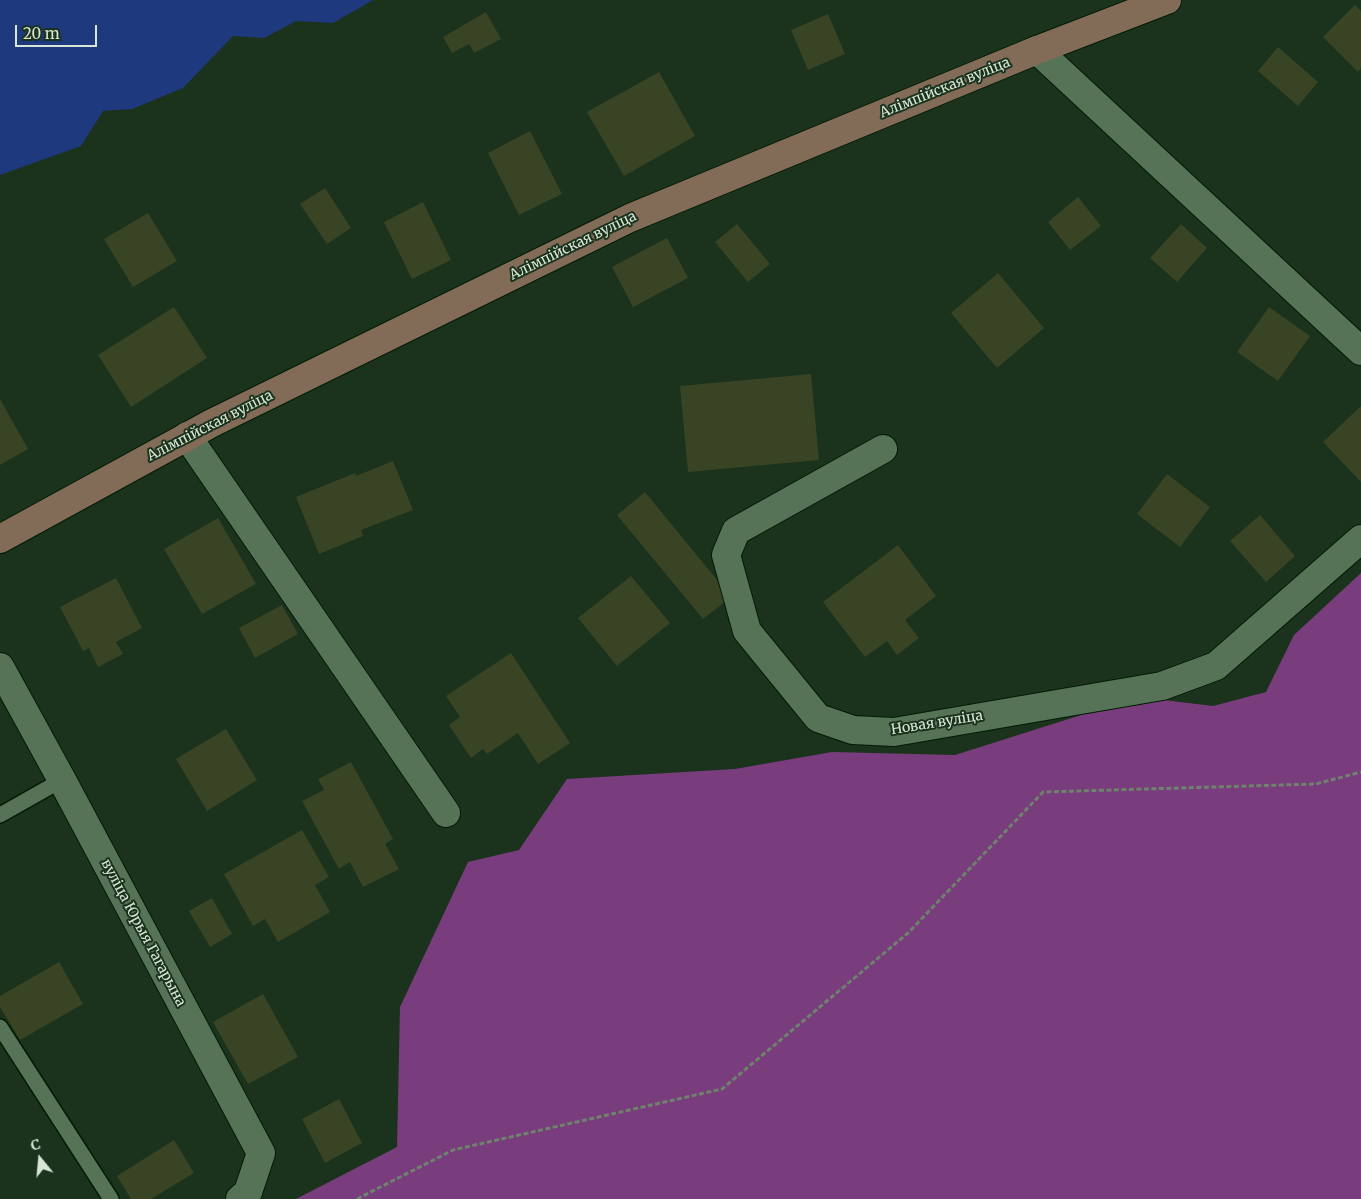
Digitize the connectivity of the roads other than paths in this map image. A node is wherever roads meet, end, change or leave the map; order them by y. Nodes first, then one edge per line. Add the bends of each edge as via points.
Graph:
1 (1167, 0) edge
2 (1124, 7) edge
3 (1037, 50) junction
4 (1361, 351) edge
5 (187, 436) junction
6 (883, 449) dead end
7 (0, 539) edge
8 (1361, 539) edge
9 (0, 667) edge
10 (62, 780) junction
11 (446, 813) dead end
12 (0, 815) edge
13 (0, 1027) edge
14 (111, 1199) edge
15 (240, 1199) edge

1 - 2 street, Алімпійская вуліца
2 - 3 street, Алімпійская вуліца
3 - 4 street
3 - 5 street, Алімпійская вуліца via 630,218
5 - 7 street, Алімпійская вуліца
5 - 11 street
6 - 8 street, Новая вуліца via 736,531 726,555 747,631 818,718 853,730 894,732 1162,686 1216,666
9 - 10 street, вуліца Юрыя Гагарына
10 - 12 lane
10 - 15 street, вуліца Юрыя Гагарына via 261,1154 248,1192
13 - 14 lane

